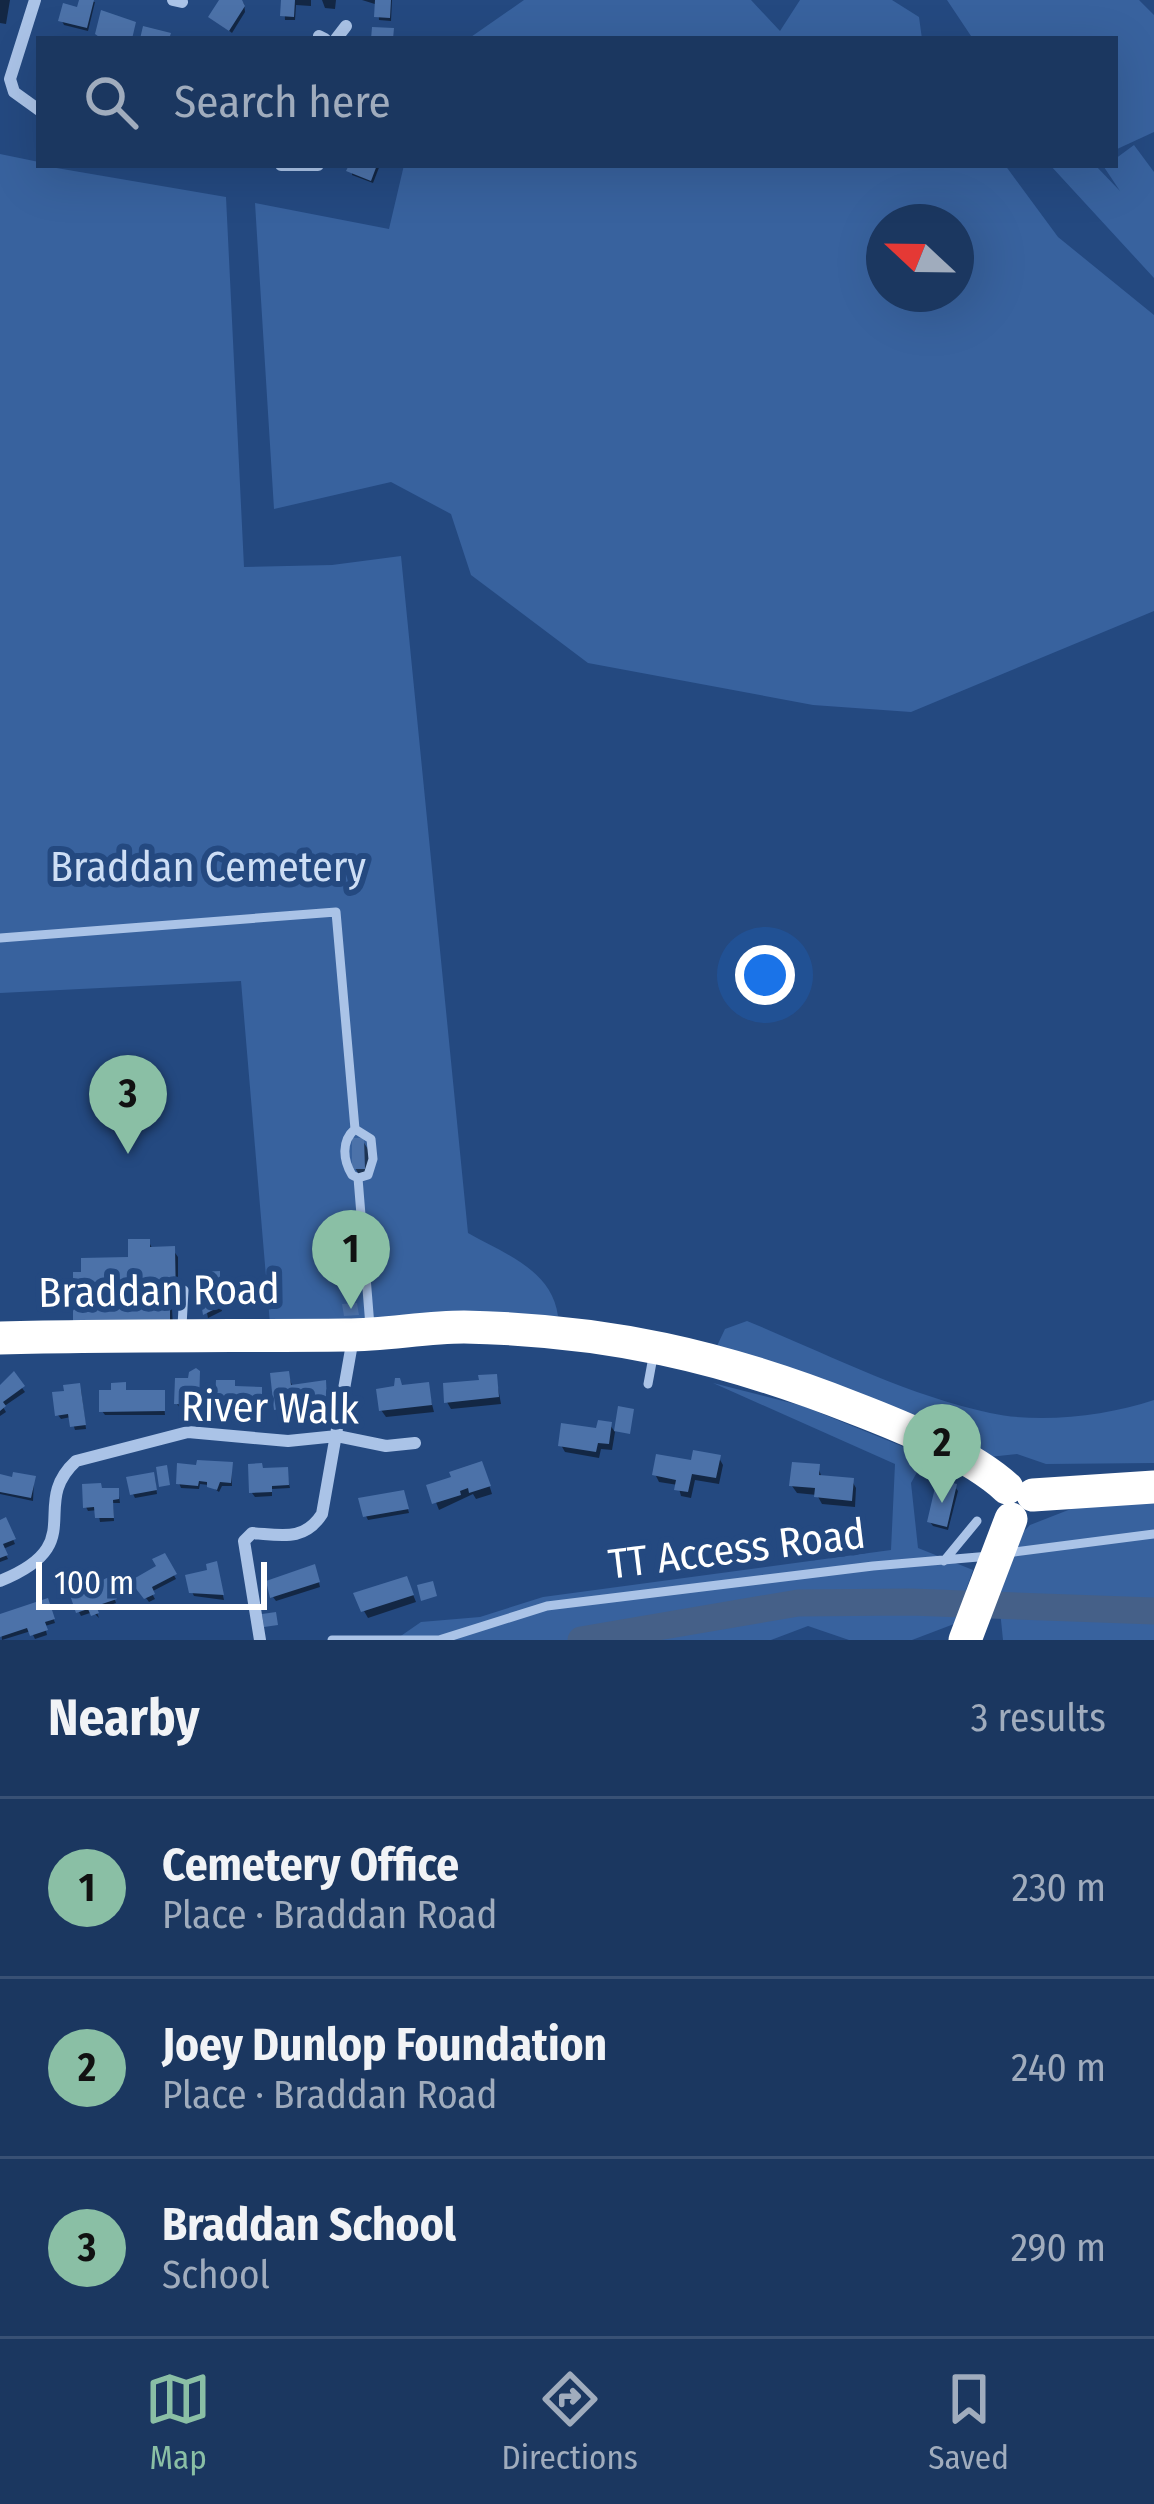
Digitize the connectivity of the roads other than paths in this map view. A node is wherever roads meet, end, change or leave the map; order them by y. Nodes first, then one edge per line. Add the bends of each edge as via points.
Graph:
1 (35, 0) edge
2 (346, 26) dead end
3 (338, 36) edge
4 (36, 108) edge
5 (0, 938) edge
6 (355, 1129) junction
7 (358, 1178) junction
8 (184, 1290) dead end
9 (362, 1334) junction
10 (181, 1336) junction
11 (0, 1338) edge
12 (656, 1346) junction
13 (648, 1384) dead end
14 (337, 1436) junction
15 (415, 1443) dead end
16 (1154, 1487) edge
17 (1008, 1507) junction
18 (1154, 1534) edge
19 (944, 1561) junction
20 (0, 1581) edge
21 (260, 1640) edge
22 (332, 1640) edge
23 (965, 1640) edge

1 - 4 street via 10,79
2 - 3 street
5 - 6 lane via 336,912
6 - 7 lane via 345,1142 346,1164
6 - 7 lane via 371,1139 373,1159
7 - 9 lane
8 - 10 lane
9 - 10 highway, Braddan Road
9 - 12 highway, Braddan Road via 461,1327
9 - 14 street
10 - 11 highway, Braddan Road
12 - 13 lane
12 - 17 highway, Braddan Road via 761,1372 891,1422 977,1467
14 - 15 street, River Walk via 386,1447
14 - 20 street, River Walk via 288,1441 188,1432 76,1461 60,1486 53,1551
14 - 21 street via 318,1522 301,1534 252,1533 244,1541
16 - 17 highway
17 - 19 lane
17 - 23 highway, bridge
18 - 19 lane, TT Access Road
19 - 22 lane, TT Access Road via 548,1606 439,1640

